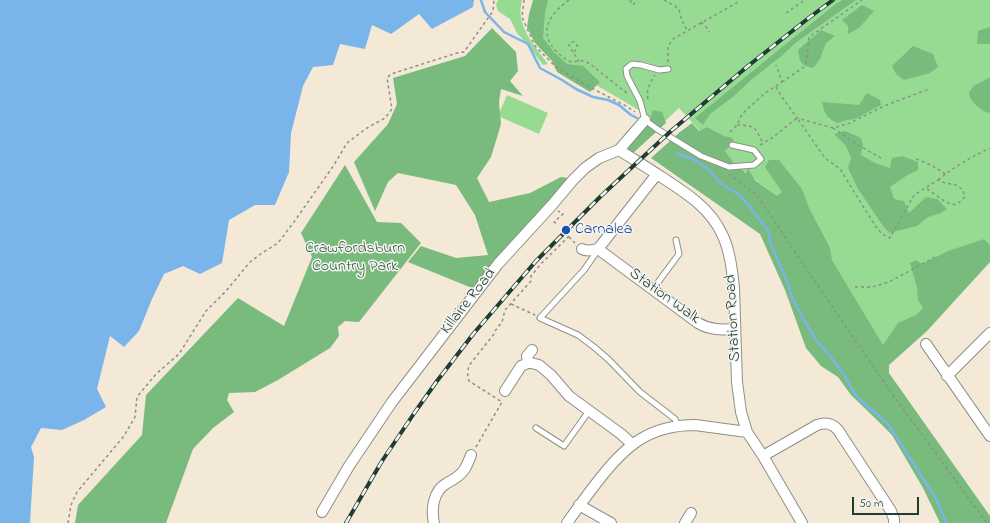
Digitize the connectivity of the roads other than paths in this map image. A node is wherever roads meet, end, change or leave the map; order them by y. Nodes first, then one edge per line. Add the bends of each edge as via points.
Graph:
1 (668, 69) road end
2 (645, 120) junction
3 (732, 145) dead end
4 (618, 150) junction
5 (657, 174) junction
6 (676, 240) dead end
7 (582, 249) dead end
8 (598, 249) junction
9 (652, 290) junction
10 (735, 329) junction
11 (990, 333) edge
12 (926, 344) dead end
13 (532, 350) dead end
14 (528, 363) junction
15 (947, 376) junction
16 (505, 391) dead end
17 (589, 411) junction
18 (678, 426) junction
19 (536, 428) dead end
20 (747, 432) junction
21 (990, 436) edge
22 (632, 444) junction
23 (471, 455) road end
24 (763, 456) junction
25 (579, 505) junction
26 (322, 512) dead end
27 (691, 513) dead end
28 (434, 523) edge
29 (567, 523) edge
30 (611, 523) edge
31 (685, 523) edge
32 (802, 523) edge
33 (894, 523) edge

1 - 2 lane via 659,70 632,64 626,69
2 - 3 lane via 671,139 729,168 754,165 761,159 754,150
2 - 4 street, Killaire Road
4 - 5 street, Station Road
4 - 26 street, Killaire Road via 599,158 585,168 498,264 392,402
5 - 8 street
5 - 10 street, Station Road via 698,202 723,234 733,274
6 - 9 lane via 679,254
7 - 8 street
8 - 9 street, Station Walk
8 - 18 lane via 584,270 540,318 578,335 594,346 640,392 675,419
9 - 10 street, Station Walk via 702,326 714,330
10 - 20 street, Station Road via 736,382
11 - 15 street
12 - 15 street
13 - 14 street via 528,356
14 - 16 street via 521,366
14 - 17 street via 535,364 551,375 570,396
15 - 21 street
17 - 19 lane via 564,446
17 - 22 street
18 - 20 street via 695,425
18 - 22 street via 650,434
20 - 24 street, Station Road
22 - 25 street via 610,466
23 - 28 street via 465,469 439,490 432,509
24 - 32 street, Station Road
24 - 33 street via 818,424 832,425 838,430 891,511
25 - 29 street
25 - 30 street
27 - 31 street

